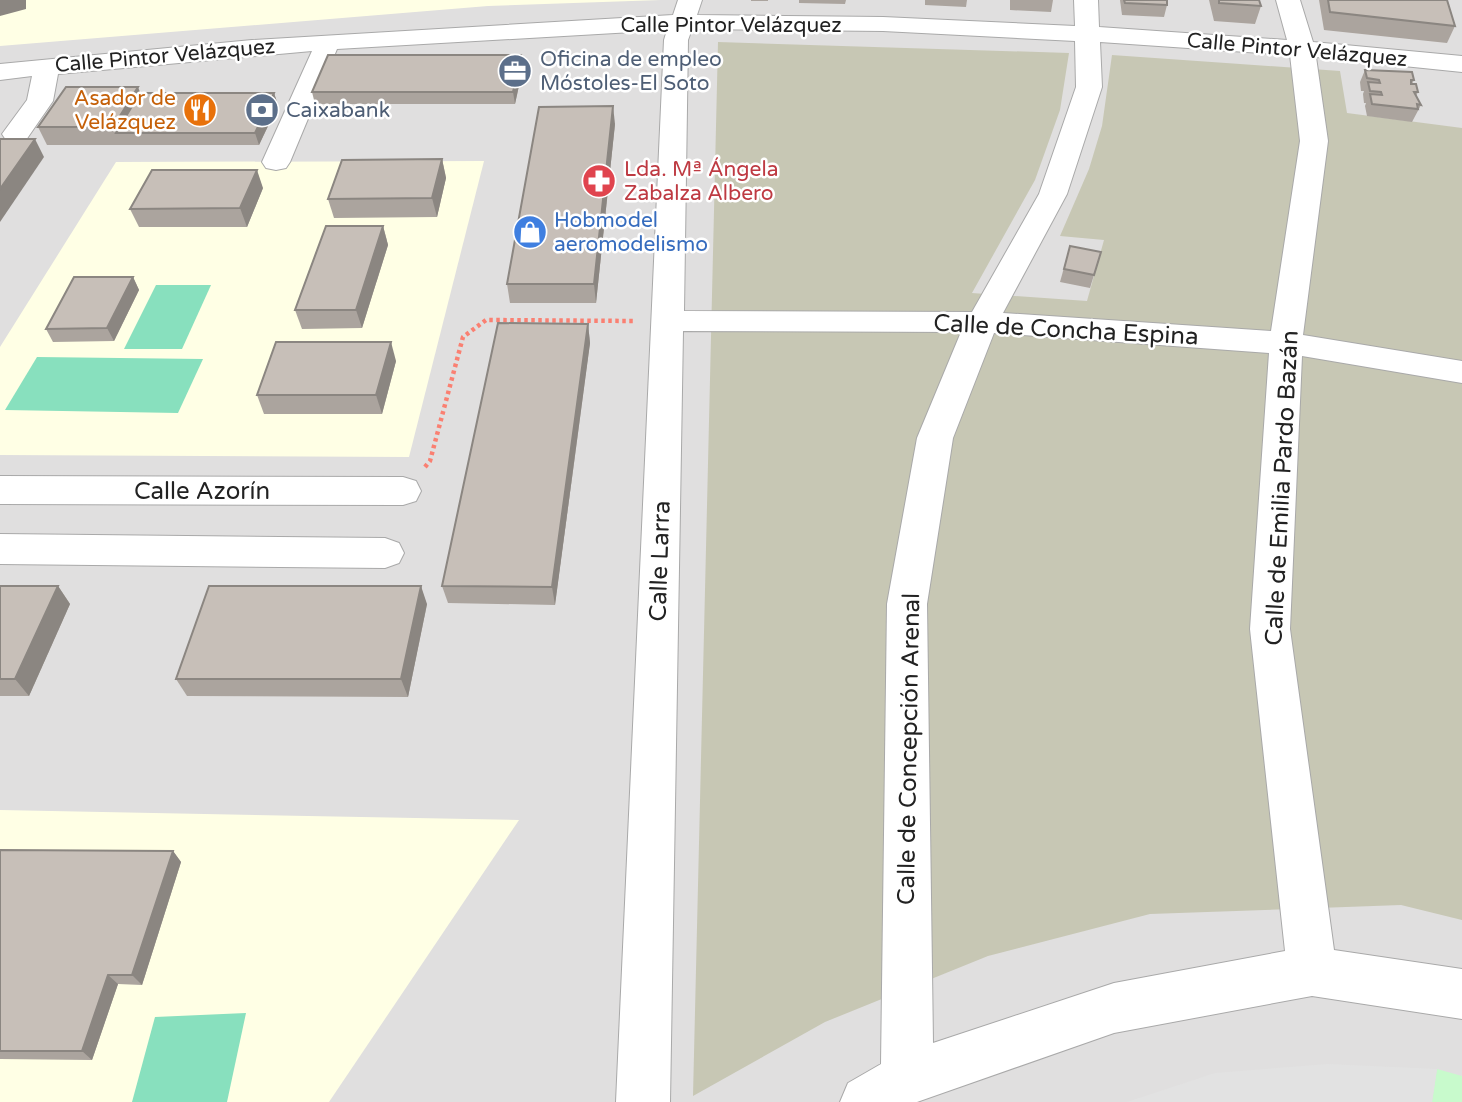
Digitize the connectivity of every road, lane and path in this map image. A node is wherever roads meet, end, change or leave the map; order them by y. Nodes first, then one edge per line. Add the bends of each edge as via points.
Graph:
1 (888, 0) edge
2 (1289, 0) edge
3 (686, 11) edge
4 (1086, 17) edge
5 (883, 24) junction
6 (328, 42) junction
7 (1302, 48) junction
8 (1462, 64) edge
9 (47, 67) junction
10 (0, 72) edge
11 (14, 143) edge
12 (276, 162) dead end
13 (668, 321) junction
14 (982, 323) junction
15 (1286, 343) junction
16 (1462, 372) edge
17 (0, 490) edge
18 (403, 491) joint
19 (0, 549) edge
20 (385, 553) dead end
21 (1312, 971) junction
22 (1462, 994) edge
23 (887, 1090) edge
24 (643, 1102) edge

1 - 5 street
2 - 7 street, Calle de Emilia Pardo Bazán
3 - 5 street, Calle Pintor Velázquez
3 - 6 street, Calle Pintor Velázquez
3 - 13 street, Calle Larra via 676,40
4 - 5 street, Calle Pintor Velázquez
4 - 7 street, Calle Pintor Velázquez
4 - 14 street, Calle de Concepción Arenal via 1089,87 1053,194
6 - 9 street, Calle Pintor Velázquez
6 - 12 street
7 - 8 street, Calle Pintor Velázquez
7 - 15 street, Calle de Emilia Pardo Bazán via 1314,141
9 - 10 street, Calle Pintor Velázquez
9 - 11 street via 40,101
13 - 14 street, Calle de Concha Espina
13 - 18 path via 486,320 463,337 430,461
13 - 24 street, Calle Larra
14 - 15 street, Calle de Concha Espina
14 - 23 street, Calle de Concepción Arenal via 935,438 907,604
15 - 16 street, Calle de Concha Espina
15 - 21 street, Calle de Emilia Pardo Bazán via 1270,629
17 - 18 street, Calle Azorín
19 - 20 street
21 - 22 street
21 - 23 street via 1114,1008

